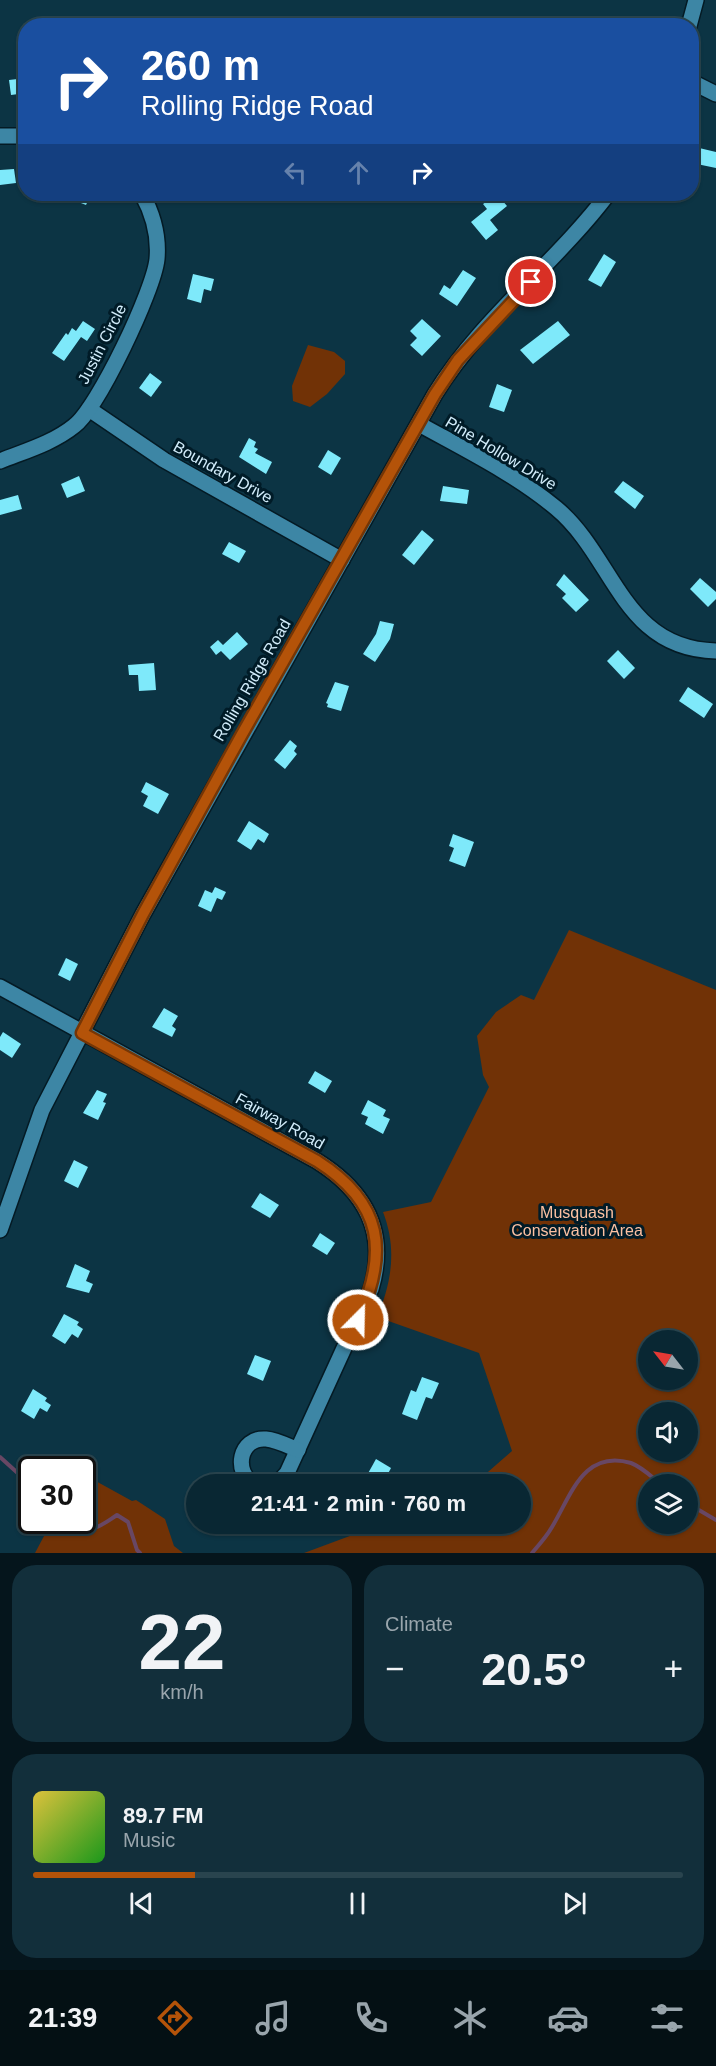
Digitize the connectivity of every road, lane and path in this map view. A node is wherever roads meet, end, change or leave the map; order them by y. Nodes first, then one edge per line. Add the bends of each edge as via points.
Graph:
1 (696, 0) edge
2 (691, 18) edge
3 (699, 86) edge
4 (716, 94) edge
5 (0, 136) edge
6 (18, 136) edge
7 (144, 201) edge
8 (602, 201) edge
9 (89, 409) junction
10 (419, 424) junction
11 (0, 461) edge
12 (342, 560) junction
13 (716, 651) edge
14 (0, 987) edge
15 (82, 1033) junction
16 (0, 1230) edge
17 (298, 1450) junction
18 (244, 1474) edge
19 (286, 1474) edge

1 - 2 street
3 - 4 street
5 - 6 street
7 - 9 street, Justin Circle via 156,234 154,275
8 - 10 street, Rolling Ridge Road via 450,370
9 - 11 street, Justin Circle via 76,425 59,436
9 - 12 street, Boundary Drive via 164,460
10 - 12 street, Rolling Ridge Road
10 - 13 street, Pine Hollow Drive via 501,470 557,509 576,528 630,607 659,636 686,647
12 - 15 street, Rolling Ridge Road via 233,750
14 - 15 street, Fairway Road
15 - 16 street, Rolling Ridge Road via 42,1110
15 - 17 street, Fairway Road via 323,1165 350,1186 366,1209 375,1235 375,1275
17 - 18 street via 266,1439 251,1443 240,1462
17 - 19 street, Fairway Road

